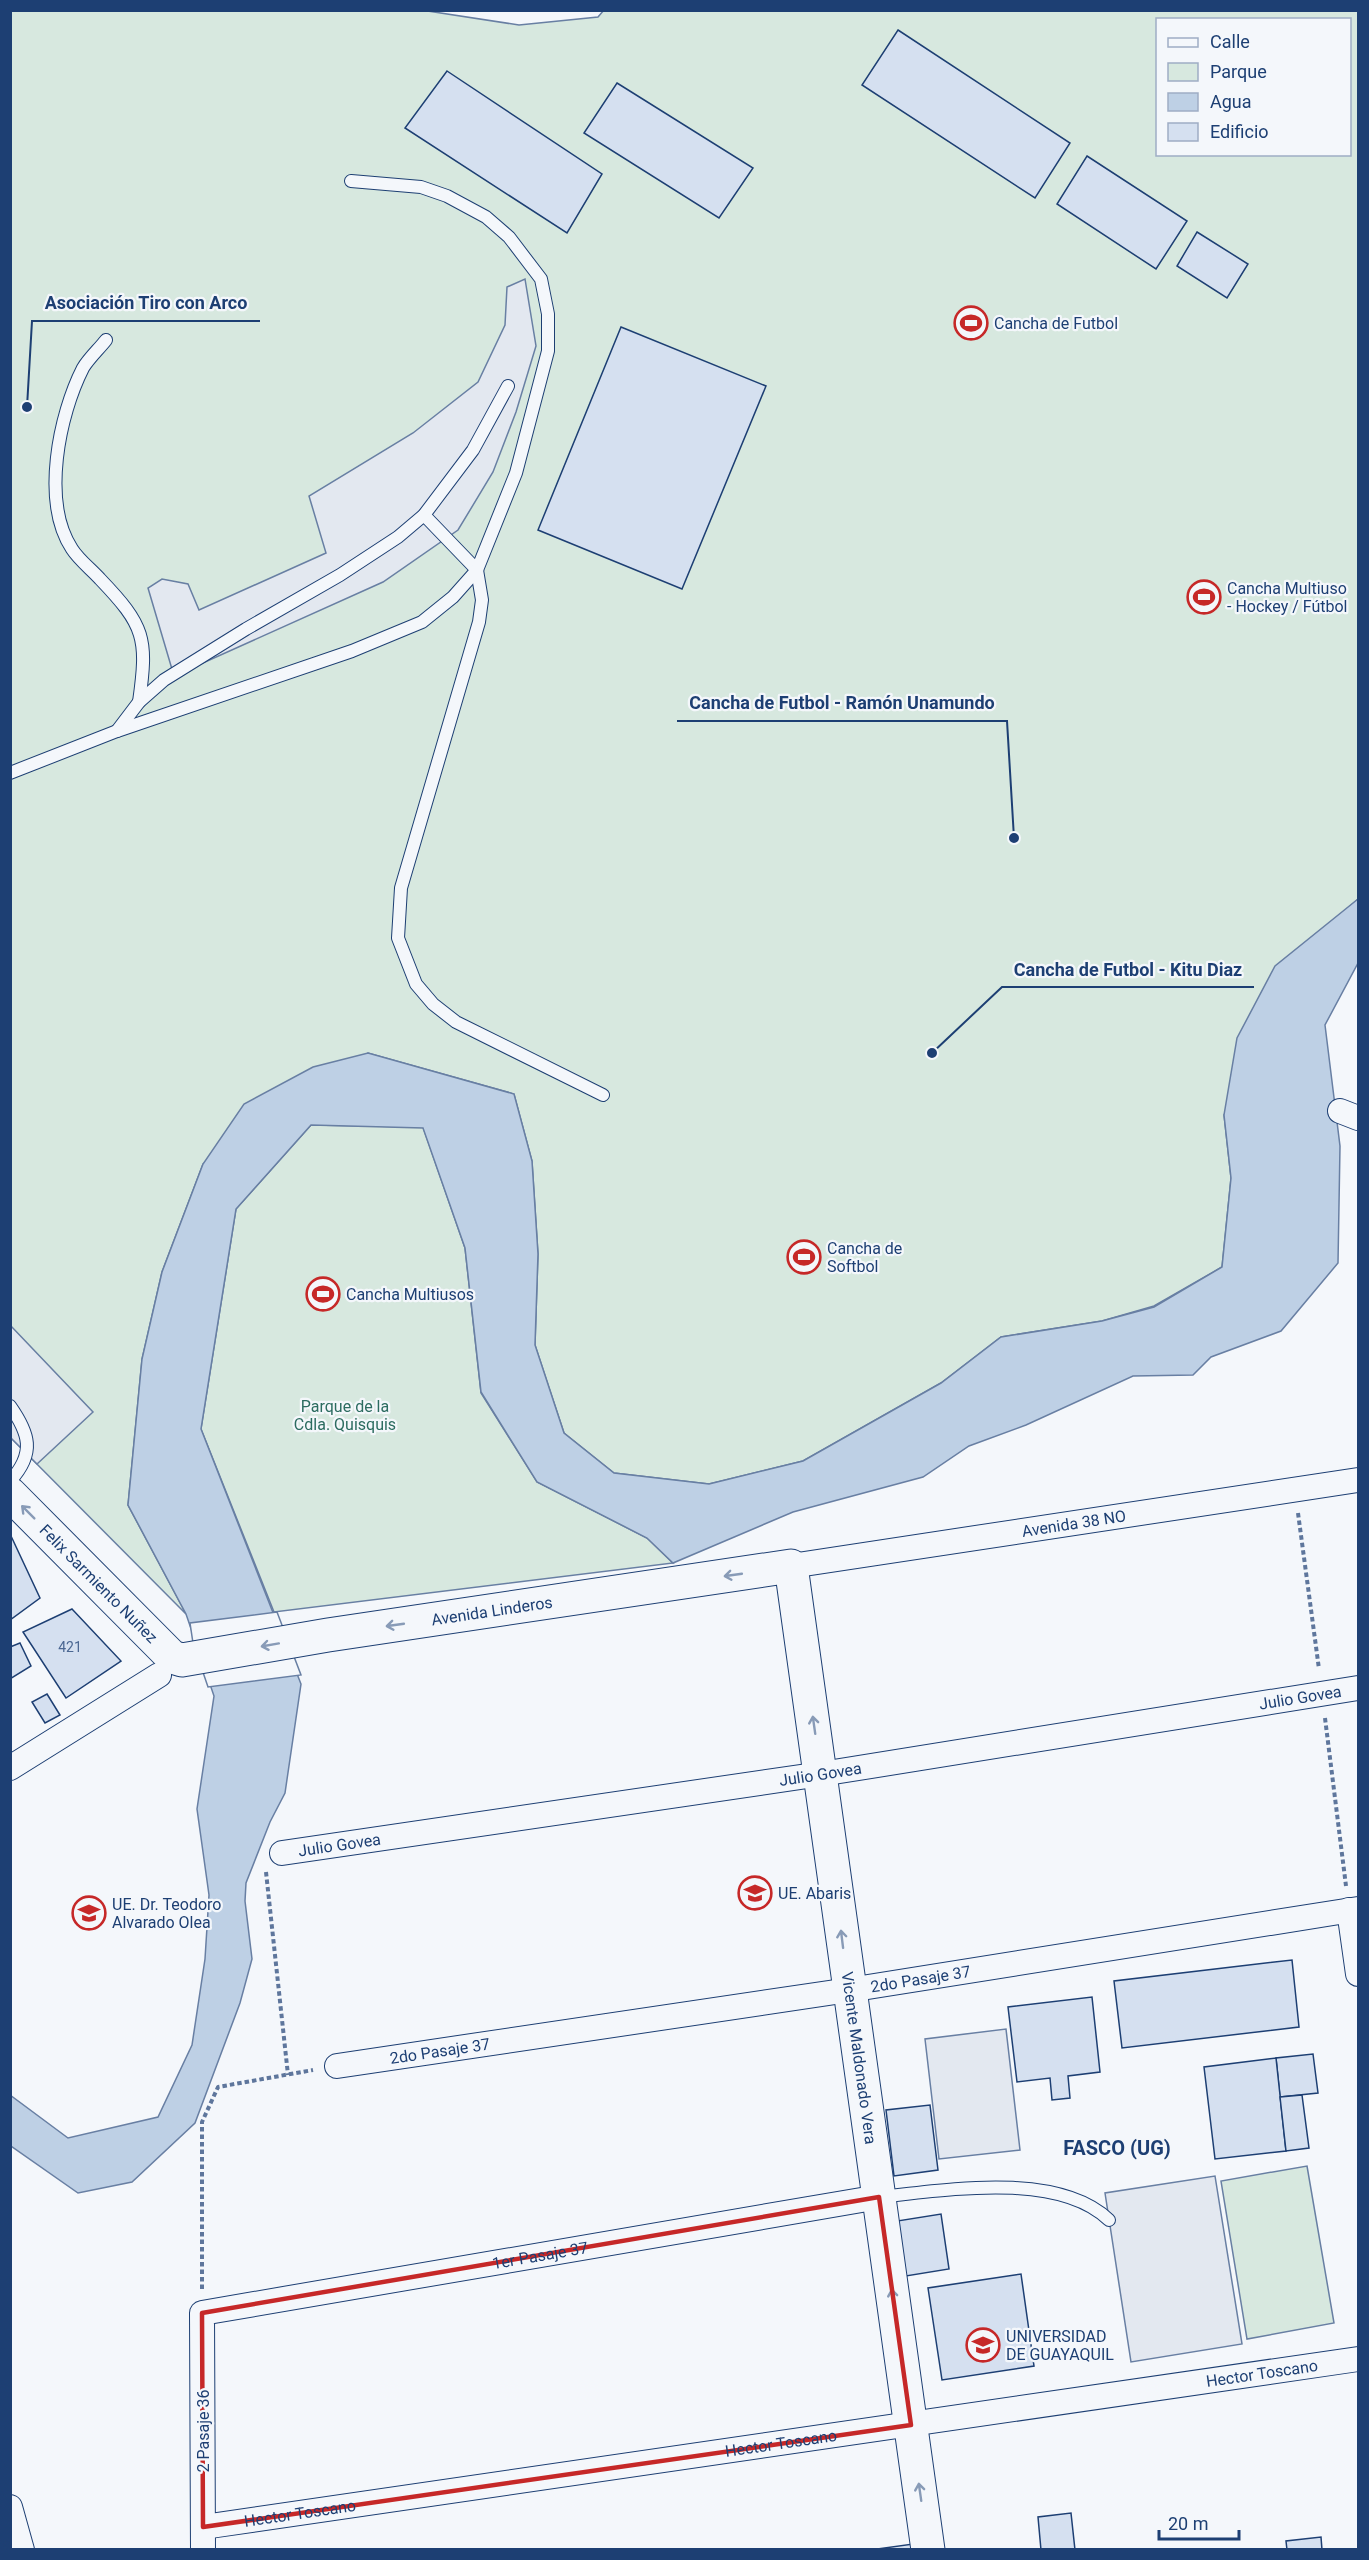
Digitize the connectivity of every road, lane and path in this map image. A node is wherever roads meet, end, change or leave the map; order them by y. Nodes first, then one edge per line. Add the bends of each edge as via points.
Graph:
1 (351, 181) dead end
2 (106, 340) dead end
3 (508, 386) dead end
4 (424, 515) junction
5 (477, 570) junction
6 (139, 702) junction
7 (117, 731) junction
8 (10, 773) edge
9 (603, 1095) dead end
10 (10, 1406) edge
11 (10, 1480) edge
12 (1359, 1480) edge
13 (10, 1494) edge
14 (791, 1566) junction
15 (193, 1659) joint
16 (159, 1675) dead end
17 (1359, 1688) edge
18 (10, 1768) edge
19 (821, 1774) junction
20 (282, 1853) joint
21 (1354, 1910) edge
22 (1359, 1974) edge
23 (849, 1990) junction
24 (337, 2066) joint
25 (288, 2075) junction
26 (879, 2197) junction
27 (1109, 2220) dead end
28 (202, 2313) junction
29 (1359, 2359) edge
30 (911, 2425) junction
31 (10, 2507) edge
32 (203, 2538) edge
33 (22, 2550) edge
34 (928, 2550) edge

1 - 5 lane via 421,187 447,196 486,217 509,237 541,279 548,314 548,351 516,473
2 - 6 lane via 84,366 72,393 56,462 56,492 63,531 72,550 130,612 141,635 144,666
3 - 4 lane via 473,450
4 - 5 lane
4 - 6 lane via 340,575 164,680
5 - 7 lane via 453,597 422,622 352,651
5 - 9 lane via 483,600 479,622 402,888 398,938 416,984 456,1022
6 - 7 lane
7 - 8 lane
10 - 11 lane via 26,1428 27,1444 24,1461
12 - 14 street, Avenida 38 NO
15 -> 13 street, Felix Sarmiento Nuñez via 172,1657
14 -> 15 street, Avenida Linderos
19 -> 14 street, Vicente Maldonado Vera
16 - 18 street
17 - 19 street, Julio Govea
19 - 20 street, Julio Govea
23 -> 19 street, Vicente Maldonado Vera
20 - 25 path via 266,1871
21 - 22 street
21 - 23 street, 2do Pasaje 37
23 - 24 street, 2do Pasaje 37
23 - 26 street, Vicente Maldonado Vera
24 - 25 path
25 - 28 path via 218,2087 202,2122
26 - 27 lane via 933,2191 1036,2189 1074,2198
26 - 28 street, 1er Pasaje 37
30 -> 26 street, Vicente Maldonado Vera
28 - 32 street, 2 Pasaje 36
29 - 30 street, Hector Toscano
30 - 32 street, Hector Toscano
34 -> 30 street, Vicente Maldonado Vera
31 - 33 street

